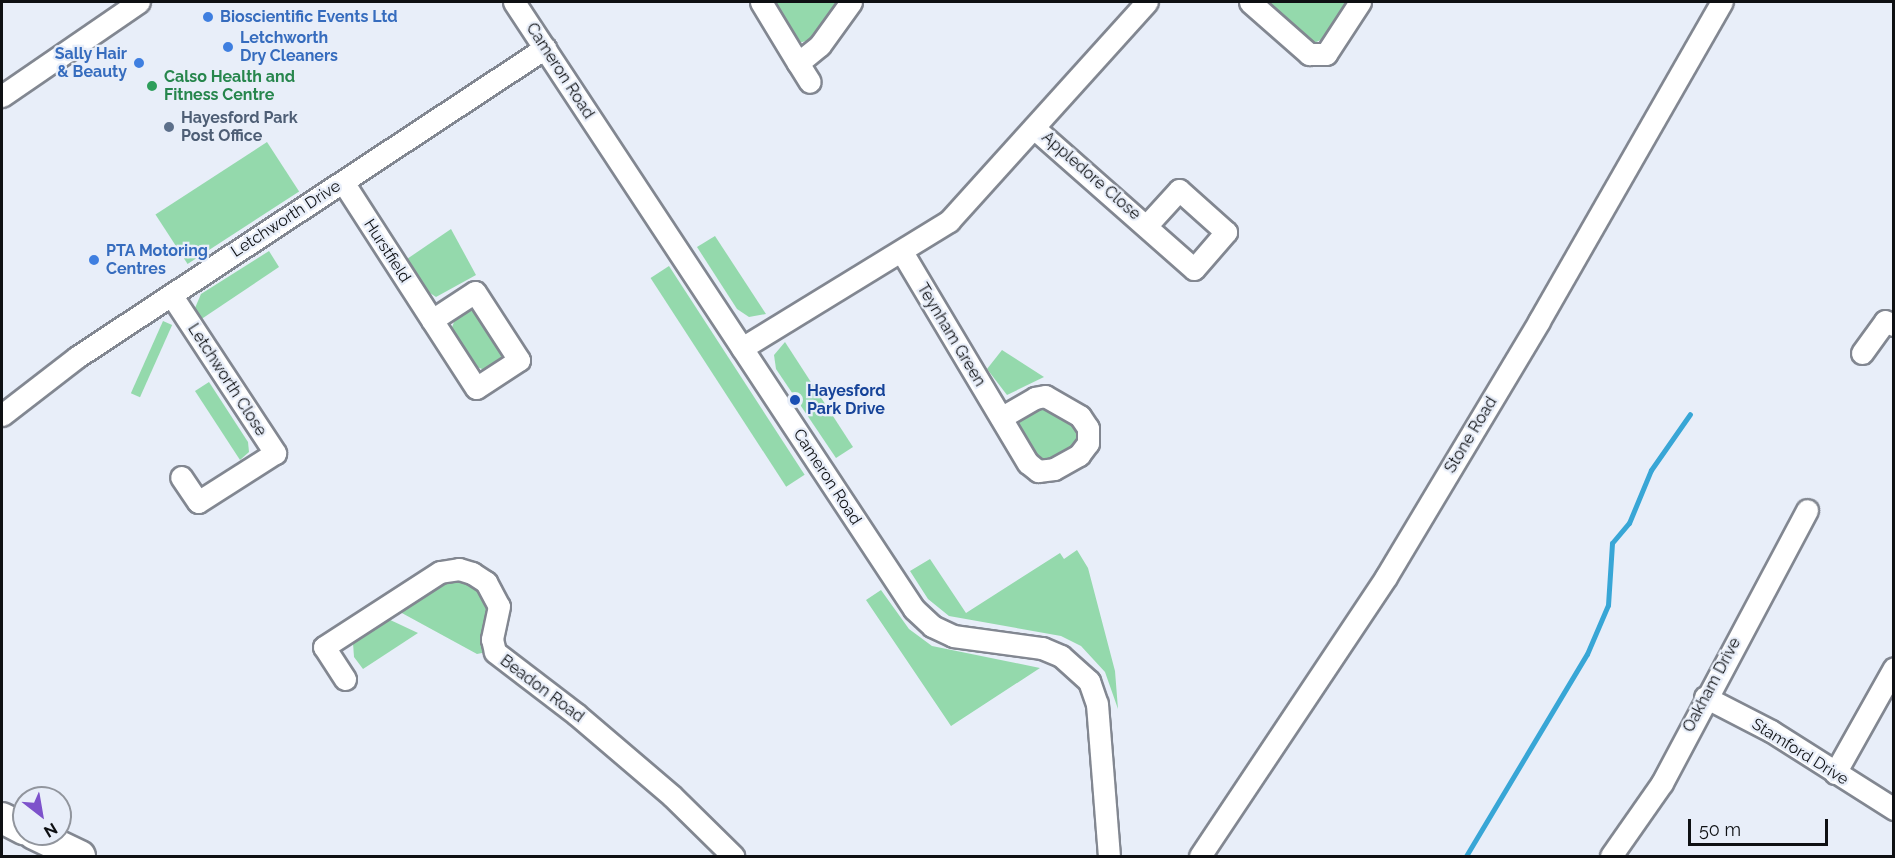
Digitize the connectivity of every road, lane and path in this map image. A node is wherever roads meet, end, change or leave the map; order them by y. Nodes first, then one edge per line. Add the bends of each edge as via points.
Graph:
1 (139, 2) edge
2 (514, 2) edge
3 (761, 2) edge
4 (851, 2) edge
5 (1147, 2) edge
6 (1250, 2) edge
7 (1360, 2) edge
8 (1722, 2) edge
9 (545, 48) junction
10 (798, 63) junction
11 (810, 82) dead end
12 (2, 96) edge
13 (1034, 128) junction
14 (342, 182) junction
15 (1147, 225) dead end
16 (902, 252) junction
17 (172, 296) junction
18 (432, 320) dead end
19 (1893, 325) edge
20 (742, 348) junction
21 (1862, 353) dead end
22 (2, 415) edge
23 (1001, 418) dead end
24 (181, 477) dead end
25 (1807, 510) dead end
26 (1893, 668) edge
27 (345, 679) dead end
28 (1705, 697) junction
29 (1835, 772) junction
30 (1893, 809) edge
31 (59, 846) edge
32 (80, 856) edge
33 (733, 856) edge
34 (1109, 856) edge
35 (1200, 856) edge
36 (1611, 856) edge

1 - 12 street
2 - 9 street, Cameron Road
3 - 10 street
4 - 10 street via 820,45
5 - 13 street
6 - 7 street via 1309,54 1326,54
8 - 35 street, Stone Road via 1386,577
9 - 14 street, Letchworth Drive
9 - 20 street, Cameron Road
10 - 11 street
13 - 15 street, Appledore Close
13 - 16 street via 964,208
14 - 17 street, Letchworth Drive
14 - 18 street, Hurstfield
16 - 20 street
16 - 23 street, Teynham Green
17 - 22 street, Letchworth Drive via 77,357
17 - 24 street, Letchworth Close via 274,453 198,502
19 - 21 street via 1885,321
20 - 34 street, Cameron Road via 914,609 932,626 953,636 1042,648 1078,667 1089,681 1097,704
25 - 28 street, Oakham Drive
26 - 29 street
27 - 33 street, Beadon Road via 324,648 440,572 459,568 472,573 486,582 499,606 492,639 495,652 646,774
28 - 29 street, Stamford Drive via 1771,731
28 - 36 street, Oakham Drive via 1662,783
29 - 30 street, Stamford Drive
31 - 32 main road

